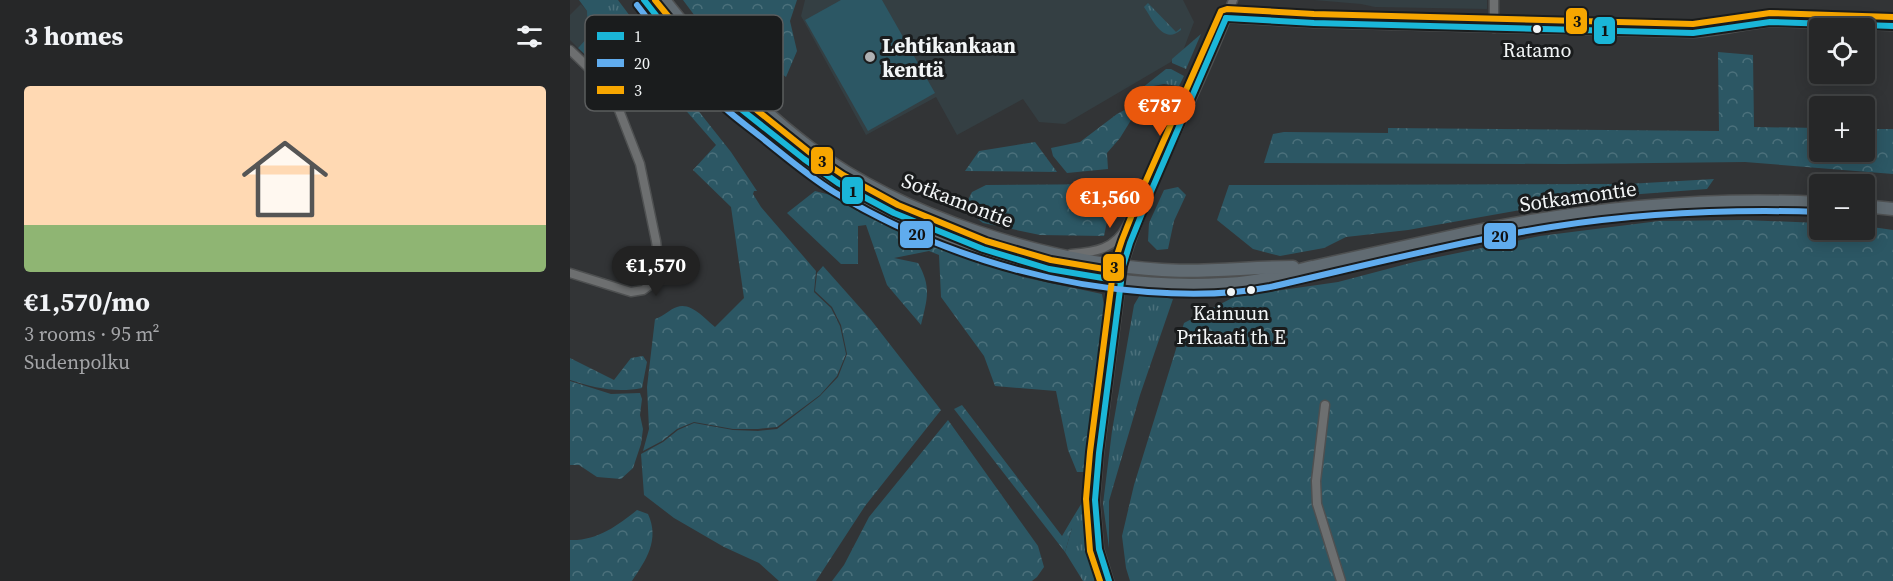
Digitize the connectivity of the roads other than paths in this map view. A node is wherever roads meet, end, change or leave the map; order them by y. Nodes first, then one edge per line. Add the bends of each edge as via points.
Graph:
1 (644, 0) edge
2 (664, 0) edge
3 (1233, 0) edge
4 (1494, 0) edge
5 (656, 15) edge
6 (676, 15) edge
7 (1226, 18) junction
8 (1893, 26) edge
9 (1494, 28) junction
10 (570, 50) edge
11 (585, 64) edge
12 (619, 111) edge
13 (743, 111) edge
14 (767, 111) edge
15 (1149, 196) junction
16 (1809, 202) edge
17 (1875, 207) edge
18 (1893, 209) edge
19 (1060, 255) junction
20 (1123, 266) junction
21 (1310, 267) junction
22 (570, 273) edge
23 (1121, 281) junction
24 (1325, 405) dead end
25 (1109, 581) edge
26 (1341, 581) edge

1 - 5 highway, Sotkamontie
2 - 6 highway, Sotkamontie
3 - 7 street
4 - 9 street
7 - 9 street
7 - 15 street
8 - 9 street via 1770,22 1693,33
10 - 11 street
12 - 22 street via 640,164 660,271 643,290 631,292
13 - 23 highway, Sotkamontie via 838,183 894,213 983,249 1049,269
14 - 19 highway, Sotkamontie via 848,173 902,201 956,224
15 - 19 street via 1119,240 1110,246 1094,252
15 - 20 street
16 - 21 highway, Sotkamontie via 1689,202 1612,209 1508,225
17 - 18 highway
19 - 20 highway, Sotkamontie
20 - 21 highway, Sotkamontie via 1201,272
20 - 23 street
21 - 23 highway, Sotkamontie via 1225,284
23 - 25 street via 1095,500 1099,549
24 - 26 street via 1317,504

